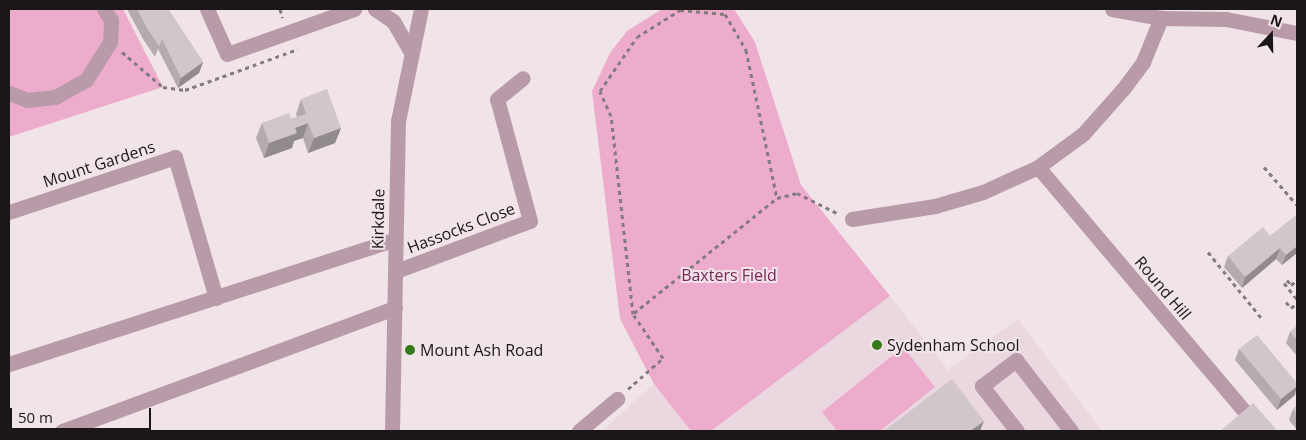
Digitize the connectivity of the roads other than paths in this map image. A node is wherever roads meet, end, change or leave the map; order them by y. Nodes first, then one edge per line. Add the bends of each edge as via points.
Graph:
1 (104, 9) edge
2 (207, 9) edge
3 (354, 9) edge
4 (375, 9) edge
5 (421, 9) edge
6 (1112, 9) edge
7 (1226, 14) edge
8 (1161, 18) junction
9 (1297, 33) edge
10 (410, 51) junction
11 (523, 78) dead end
12 (9, 93) edge
13 (1038, 167) junction
14 (9, 212) edge
15 (852, 219) road end
16 (394, 240) junction
17 (396, 272) junction
18 (216, 298) junction
19 (394, 308) junction
20 (9, 364) edge
21 (617, 399) road end
22 (62, 431) edge
23 (392, 431) edge
24 (579, 431) edge
25 (1017, 431) edge
26 (1071, 431) edge
27 (1261, 431) edge

1 - 12 street via 111,20 110,42 86,80 55,97 26,100
2 - 3 street via 227,54
4 - 10 street via 393,21
5 - 10 street, Kirkdale
6 - 8 street
7 - 8 street
7 - 9 street
8 - 13 street via 1143,62 1123,89 1083,134
10 - 16 street, Kirkdale via 398,121
11 - 17 street, Hassocks Close via 497,99 530,221
13 - 15 street via 975,195
13 - 27 street, Round Hill
14 - 18 street, Mount Gardens via 175,157
16 - 17 street, Kirkdale
16 - 18 street
17 - 19 street, Kirkdale
18 - 20 street
19 - 22 street
19 - 23 street, Kirkdale
21 - 24 street
25 - 26 street via 982,386 1016,360

